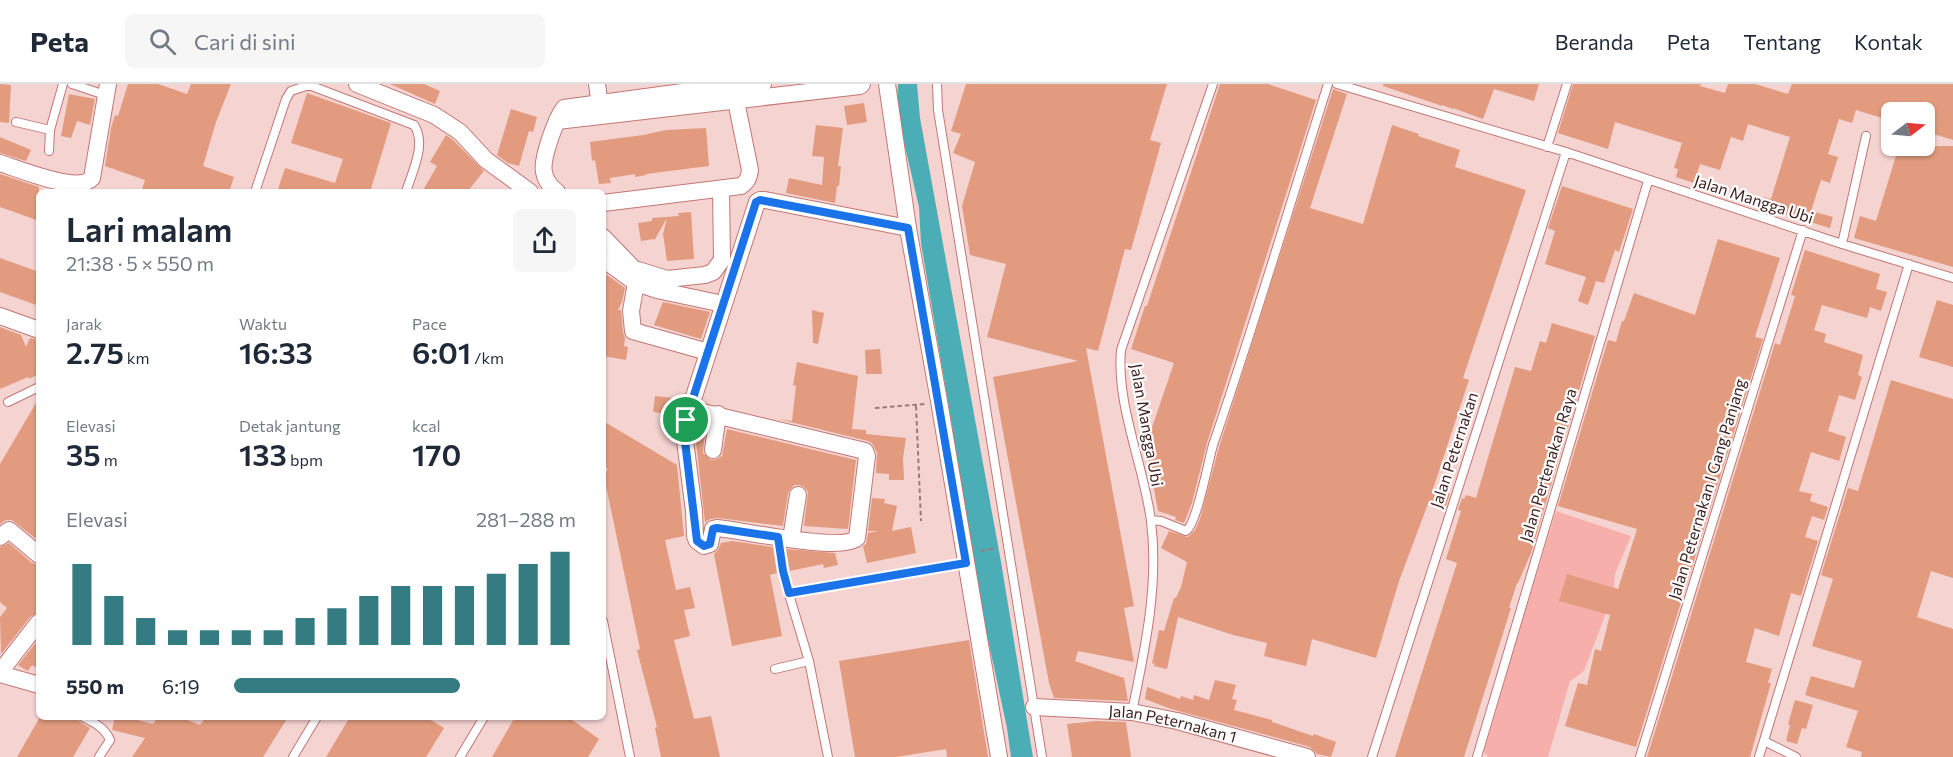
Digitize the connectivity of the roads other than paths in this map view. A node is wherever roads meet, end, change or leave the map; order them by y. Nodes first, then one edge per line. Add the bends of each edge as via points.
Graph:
1 (63, 84) edge
2 (72, 84) edge
3 (357, 84) edge
4 (597, 84) edge
5 (763, 84) edge
6 (862, 84) edge
7 (887, 84) edge
8 (936, 84) edge
9 (1213, 84) edge
10 (1328, 84) edge
11 (1337, 84) edge
12 (1567, 84) edge
13 (106, 90) edge
14 (698, 93) edge
15 (733, 94) junction
16 (600, 108) junction
17 (16, 122) dead end
18 (50, 130) junction
19 (1866, 136) dead end
20 (1547, 147) junction
21 (49, 151) dead end
22 (1566, 152) junction
23 (0, 163) edge
24 (1648, 181) junction
25 (256, 189) edge
26 (407, 189) edge
27 (526, 189) edge
28 (554, 189) edge
29 (721, 189) junction
30 (606, 203) edge
31 (908, 228) junction
32 (1803, 230) junction
33 (606, 240) edge
34 (1842, 244) junction
35 (606, 261) edge
36 (1909, 264) junction
37 (1953, 278) edge
38 (636, 283) junction
39 (723, 304) junction
40 (0, 316) edge
41 (36, 329) edge
42 (708, 352) junction
43 (36, 388) edge
44 (8, 402) dead end
45 (690, 409) junction
46 (718, 414) junction
47 (713, 450) dead end
48 (798, 495) dead end
49 (1151, 520) junction
50 (0, 537) edge
51 (785, 538) junction
52 (36, 552) edge
53 (972, 557) junction
54 (789, 593) junction
55 (36, 626) edge
56 (606, 636) edge
57 (809, 661) junction
58 (776, 669) dead end
59 (0, 673) edge
60 (36, 684) edge
61 (1034, 707) junction
62 (1132, 712) junction
63 (88, 720) edge
64 (315, 720) edge
65 (482, 720) edge
66 (1764, 741) junction
67 (627, 745) junction
68 (99, 757) edge
69 (293, 757) edge
70 (460, 757) edge
71 (620, 757) edge
72 (630, 757) edge
73 (828, 757) edge
74 (999, 757) edge
75 (1041, 757) edge
76 (1307, 757) edge
77 (1372, 757) edge
78 (1477, 757) edge
79 (1640, 757) edge
80 (1759, 757) edge
81 (1796, 757) edge

1 - 18 lane
2 - 13 lane
3 - 27 street via 434,115 460,132 486,160
4 - 16 street
5 - 15 street
6 - 15 street
7 - 31 street
8 - 61 lane
9 - 49 lane, Jalan Mangga Ubi via 1121,350 1124,397
10 - 49 lane via 1190,528 1186,531
11 - 20 lane, Jalan Mangga Ubi
12 - 20 lane
13 - 23 street via 89,182 65,183
14 - 15 street
14 - 16 street
15 - 29 street via 750,175 741,186
16 - 28 street via 565,107 557,121 543,170
17 - 18 lane
18 - 21 lane
19 - 34 lane
20 - 22 lane, Jalan Mangga Ubi
22 - 24 lane, Jalan Mangga Ubi
22 - 77 lane, Jalan Peternakan
24 - 32 lane, Jalan Mangga Ubi
24 - 78 lane, Jalan Pertenakan Raya
25 - 26 lane via 286,99 291,91 309,85 414,125 420,142
29 - 30 street
29 - 33 street via 722,260 709,275 668,279 634,269
31 - 39 street via 760,200 756,202
31 - 53 street
32 - 34 lane, Jalan Mangga Ubi
32 - 79 lane, Jalan Peternakan I Gang Panjang
34 - 36 lane, Jalan Mangga Ubi
35 - 38 street
36 - 37 lane, Jalan Mangga Ubi
36 - 66 lane
38 - 39 street
38 - 42 street via 631,311 633,331
39 - 42 street
40 - 41 street
42 - 45 street
43 - 44 lane
45 - 46 street
45 - 51 street via 684,433 697,541 704,546 710,544 713,529 717,528
46 - 47 street
46 - 51 street via 867,453 858,538 842,543
48 - 51 street
49 - 62 lane, Jalan Mangga Ubi via 1152,587 1147,639
50 - 52 street via 9,530
51 - 54 lane via 783,571
53 - 54 lane
53 - 74 street
54 - 57 lane
55 - 59 street
56 - 67 lane
57 - 58 lane
57 - 73 lane
59 - 60 street
61 - 62 street, Jalan Peternakan 1
61 - 75 lane
62 - 76 street, Jalan Peternakan 1
63 - 68 lane via 107,733 110,740
64 - 69 lane
65 - 70 lane
66 - 80 lane
66 - 81 lane
67 - 71 lane
67 - 72 lane

